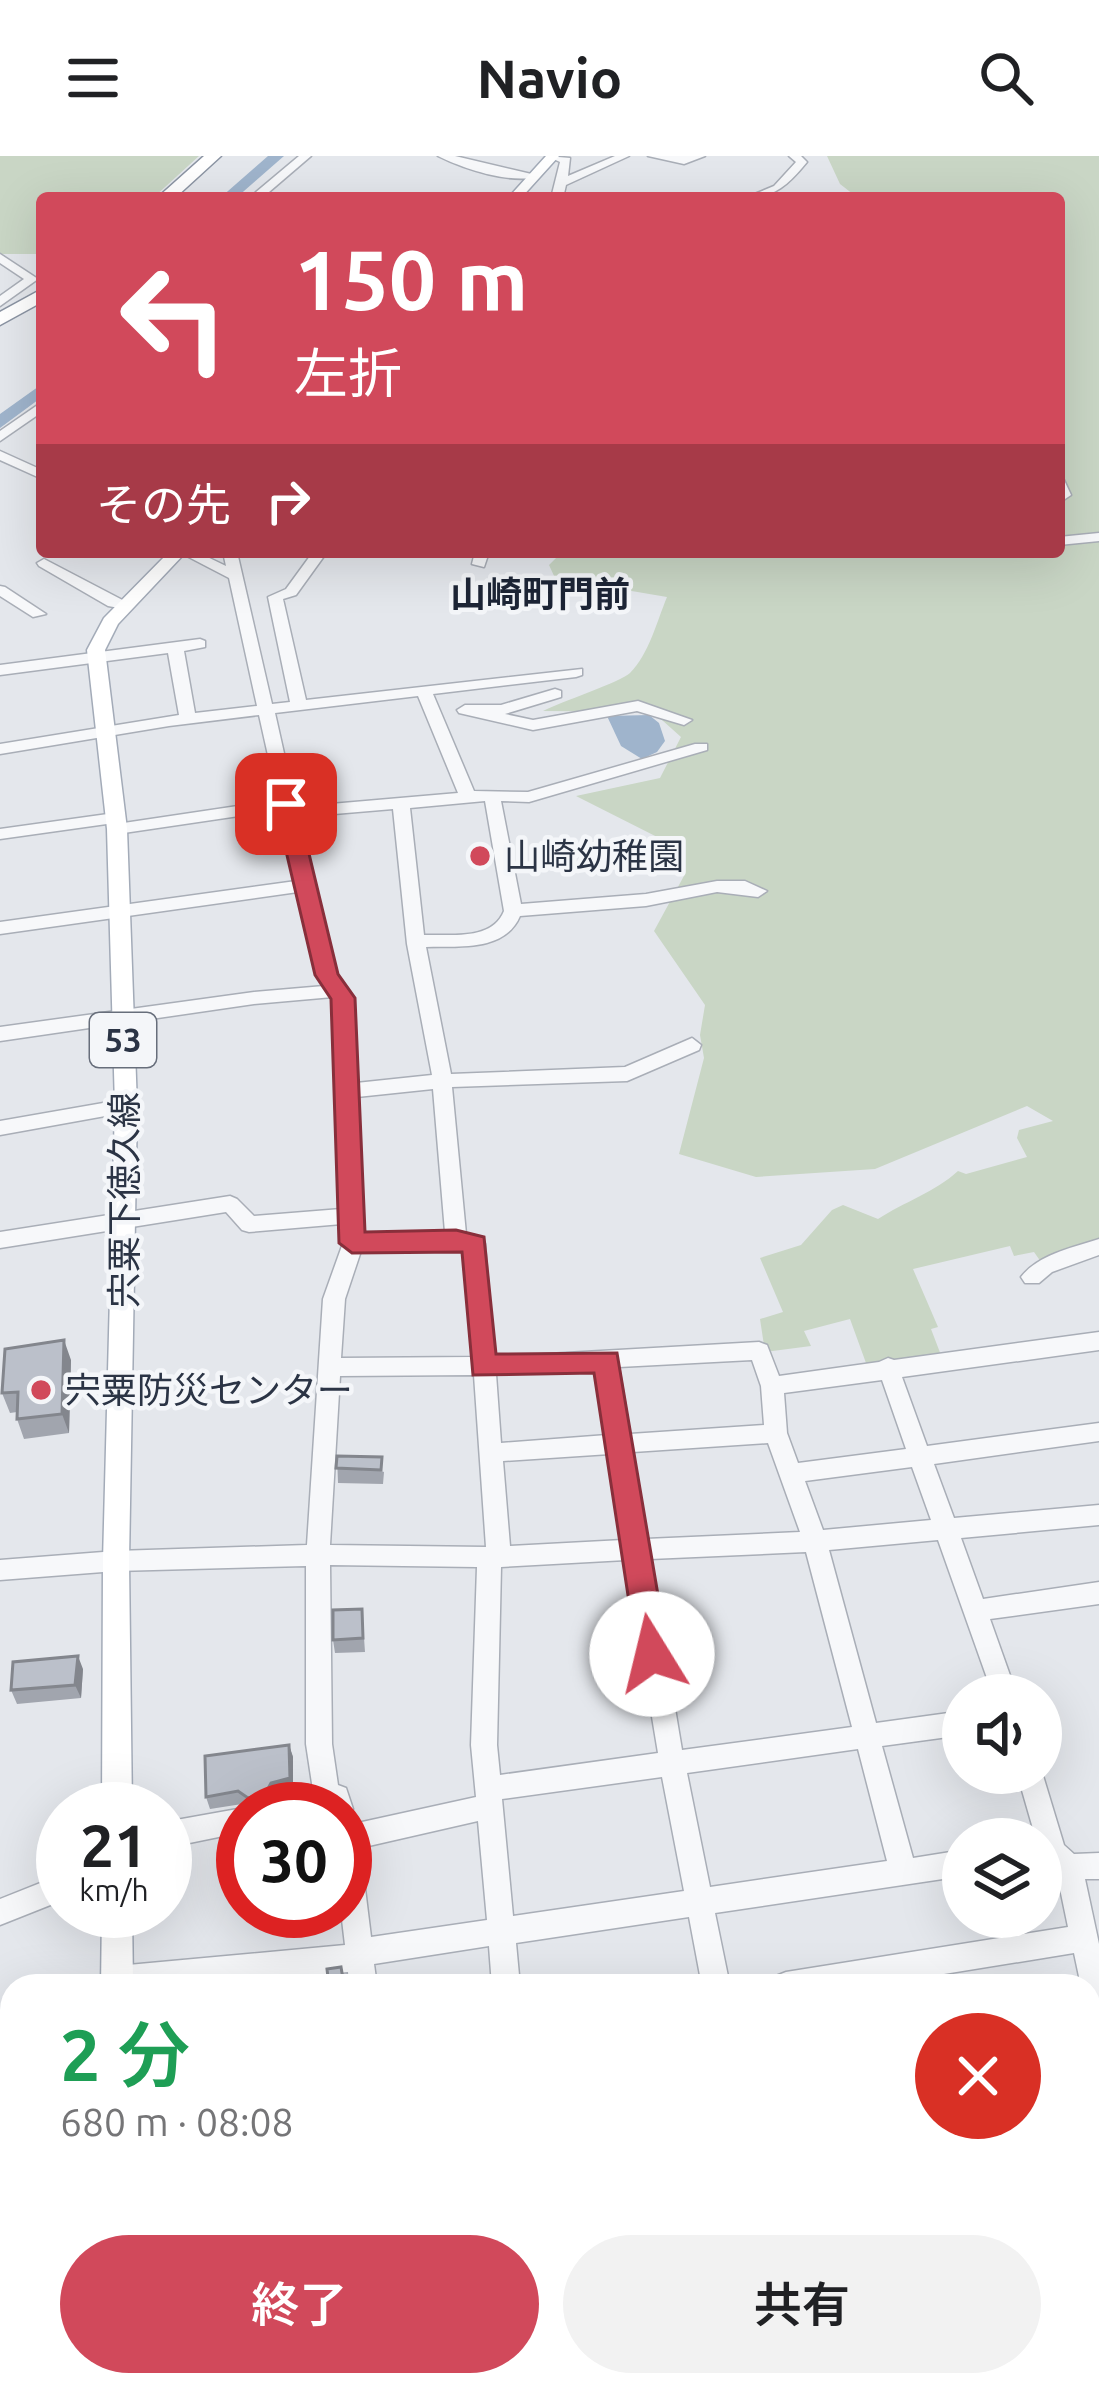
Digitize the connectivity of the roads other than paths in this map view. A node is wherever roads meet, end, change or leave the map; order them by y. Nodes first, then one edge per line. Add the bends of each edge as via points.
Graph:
1 (213, 156) edge
2 (225, 156) edge
3 (306, 156) edge
4 (443, 156) edge
5 (553, 156) edge
6 (624, 156) edge
7 (653, 156) edge
8 (700, 156) edge
9 (794, 156) edge
10 (534, 176) junction
11 (562, 183) junction
12 (172, 192) edge
13 (184, 192) edge
14 (262, 192) edge
15 (519, 192) edge
16 (559, 192) edge
17 (767, 192) edge
18 (0, 258) edge
19 (36, 287) edge
20 (36, 298) edge
21 (0, 306) edge
22 (0, 320) edge
23 (36, 410) edge
24 (0, 437) edge
25 (0, 455) edge
26 (36, 472) edge
27 (1099, 537) edge
28 (1065, 541) edge
29 (176, 558) edge
30 (195, 558) edge
31 (231, 558) edge
32 (316, 558) edge
33 (44, 563) dead end
34 (233, 575) junction
35 (0, 590) edge
36 (125, 605) junction
37 (38, 614) dead end
38 (283, 630) junction
39 (247, 635) junction
40 (200, 644) dead end
41 (175, 646) junction
42 (96, 656) junction
43 (0, 670) edge
44 (576, 672) dead end
45 (424, 691) junction
46 (555, 694) dead end
47 (299, 706) junction
48 (266, 711) junction
49 (188, 719) junction
50 (684, 720) dead end
51 (105, 732) junction
52 (701, 747) dead end
53 (0, 748) edge
54 (492, 795) junction
55 (468, 797) junction
56 (401, 803) junction
57 (288, 808) junction
58 (116, 823) junction
59 (0, 834) edge
60 (305, 885) junction
61 (758, 892) dead end
62 (120, 910) junction
63 (513, 911) junction
64 (0, 928) edge
65 (416, 941) junction
66 (334, 991) junction
67 (121, 1014) junction
68 (0, 1034) edge
69 (692, 1045) dead end
70 (441, 1081) junction
71 (345, 1091) junction
72 (127, 1106) junction
73 (0, 1128) edge
74 (351, 1216) junction
75 (127, 1219) junction
76 (0, 1240) edge
77 (456, 1240) junction
78 (352, 1243) junction
79 (1099, 1247) edge
80 (1032, 1277) dead end
81 (1099, 1341) edge
82 (607, 1361) junction
83 (483, 1366) junction
84 (333, 1367) junction
85 (888, 1367) junction
86 (772, 1386) junction
87 (776, 1432) junction
88 (1099, 1432) edge
89 (618, 1443) junction
90 (489, 1453) junction
91 (917, 1456) junction
92 (789, 1474) junction
93 (1099, 1515) edge
94 (945, 1532) junction
95 (814, 1541) junction
96 (634, 1549) junction
97 (318, 1555) junction
98 (494, 1557) junction
99 (116, 1561) junction
100 (0, 1570) edge
101 (1099, 1593) edge
102 (975, 1611) junction
103 (998, 1674) edge
104 (942, 1726) edge
105 (867, 1736) junction
106 (672, 1766) junction
107 (117, 1782) edge
108 (328, 1782) edge
109 (488, 1798) junction
110 (372, 1829) edge
111 (1062, 1859) edge
112 (942, 1866) edge
113 (1099, 1866) edge
114 (903, 1871) junction
115 (1062, 1881) edge
116 (36, 1898) edge
117 (700, 1903) junction
118 (0, 1912) edge
119 (500, 1931) junction
120 (117, 1938) edge
121 (1081, 1938) junction
122 (362, 1965) edge
123 (117, 1974) edge
124 (257, 1974) edge
125 (505, 1974) edge
126 (714, 1974) edge
127 (860, 1974) edge
128 (1090, 1974) edge

1 - 12 highway
2 - 13 highway
3 - 14 street
4 - 10 street
5 - 10 main road
5 - 11 street via 566,160
6 - 11 street
7 - 8 street
9 - 17 street via 802,162
10 - 15 main road
11 - 16 street
18 - 21 street via 32,279
19 - 21 highway
20 - 22 highway
23 - 24 street
25 - 26 street
27 - 28 street
29 - 36 main road
30 - 34 street
31 - 34 street
32 - 38 street via 292,592 275,597
33 - 36 street
34 - 39 street
35 - 37 street
36 - 42 main road
38 - 39 street
38 - 47 street
39 - 48 street
40 - 41 street
41 - 42 street
41 - 49 street
42 - 43 street
42 - 51 main road, 宍粟下徳久線 / 53
44 - 45 street
45 - 47 street
45 - 55 street
46 - 50 street via 502,710 465,710 533,725 638,706
47 - 48 street
48 - 49 street
48 - 57 street
49 - 51 street
51 - 53 street
51 - 58 main road, 宍粟下徳久線 / 53
52 - 54 street via 560,791
54 - 55 street
54 - 63 street
55 - 56 street
56 - 57 street
56 - 65 street
57 - 58 street
57 - 60 street
58 - 59 street
58 - 62 main road, 宍粟下徳久線 / 53
60 - 62 street
60 - 66 street
61 - 63 street via 714,888
62 - 64 street
62 - 67 main road, 宍粟下徳久線 / 53
63 - 65 street via 484,939
65 - 70 street
66 - 67 street
66 - 71 street via 343,998
67 - 68 street
67 - 72 main road, 宍粟下徳久線 / 53
69 - 70 street via 627,1074
70 - 71 street
70 - 77 street
71 - 74 street
72 - 73 street
72 - 75 main road, 宍粟下徳久線 / 53
74 - 75 street via 248,1224 230,1204
74 - 78 street
75 - 76 street
75 - 99 main road, 宍粟下徳久線 / 53
77 - 78 street
77 - 83 street via 475,1244
78 - 84 street via 334,1299
79 - 80 street
81 - 85 street
82 - 83 street
82 - 86 street via 759,1351
82 - 89 street
83 - 84 street
83 - 90 street
84 - 97 street
85 - 86 street
85 - 91 street
86 - 87 street
87 - 89 street
87 - 92 street
88 - 91 street
89 - 90 street
89 - 96 street
90 - 98 street
91 - 92 street
91 - 94 street
92 - 95 street
93 - 94 street
94 - 95 street
94 - 102 street
95 - 96 street
95 - 105 street
96 - 98 street
96 - 106 street
97 - 98 street
97 - 99 street
97 - 108 street via 319,1744
98 - 109 street via 484,1698
99 - 100 street
99 - 107 main road, 宍粟下徳久線 / 53
101 - 102 street
102 - 103 street
104 - 105 street
105 - 106 street
105 - 114 street
106 - 109 street
106 - 117 street
109 - 110 street
109 - 119 street
111 - 113 street
112 - 114 street
114 - 117 street
115 - 121 street
116 - 118 street
117 - 119 street
117 - 126 street
119 - 122 street
119 - 125 street
120 - 123 main road
121 - 127 street
121 - 128 street
122 - 124 street

